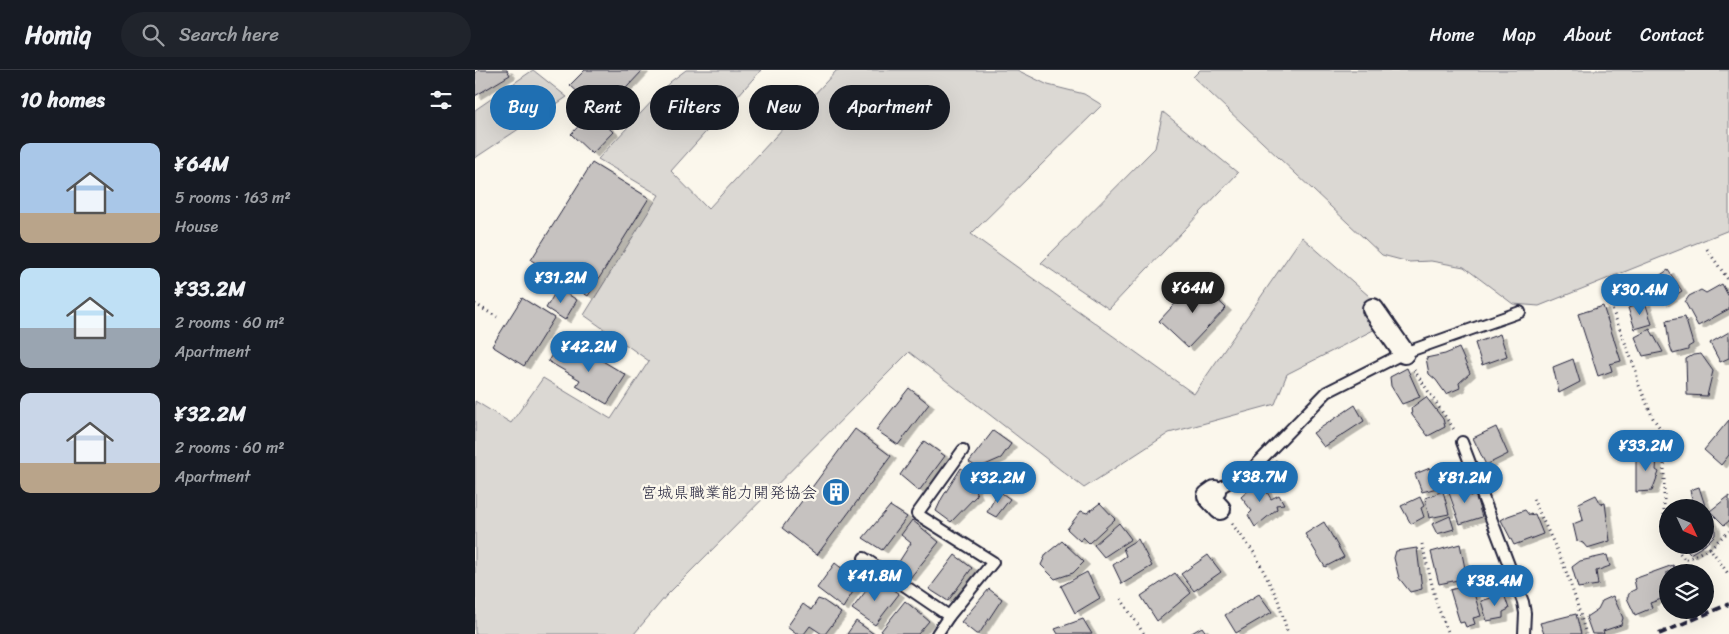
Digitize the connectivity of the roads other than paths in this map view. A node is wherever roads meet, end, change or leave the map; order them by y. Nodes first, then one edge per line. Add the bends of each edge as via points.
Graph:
1 (1373, 309) dead end
2 (1520, 312) dead end
3 (1404, 353) junction
4 (1461, 442) road end
5 (963, 450) dead end
6 (1218, 500) road end
7 (864, 558) dead end
8 (949, 616) junction
9 (937, 634) edge
10 (1524, 634) edge

1 - 3 street
2 - 3 lane
3 - 6 lane via 1327,392
4 - 10 lane via 1523,602
5 - 8 lane via 917,514 993,562
7 - 8 lane
8 - 9 lane

